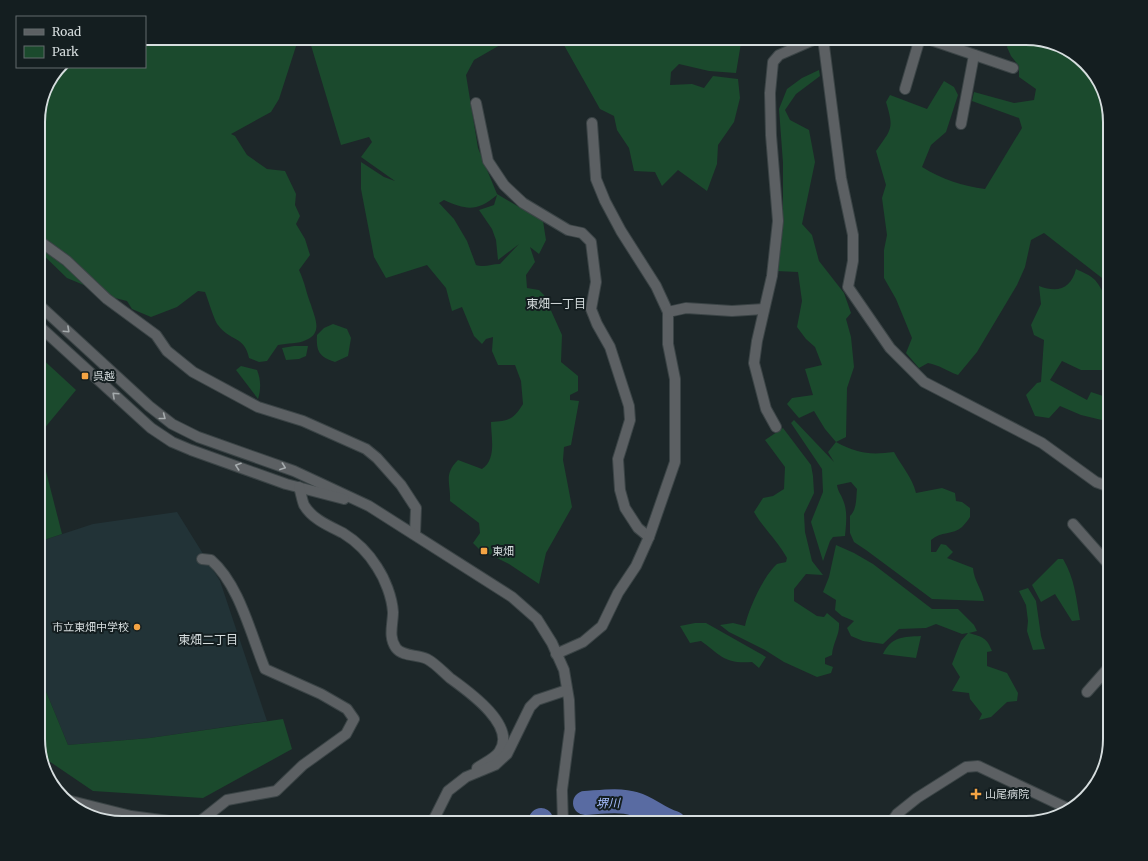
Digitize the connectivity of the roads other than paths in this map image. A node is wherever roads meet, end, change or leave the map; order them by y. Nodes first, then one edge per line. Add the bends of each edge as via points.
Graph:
1 (802, 45) edge
2 (824, 45) edge
3 (918, 45) edge
4 (945, 45) edge
5 (974, 55) junction
6 (1013, 68) dead end
7 (905, 89) dead end
8 (476, 103) dead end
9 (592, 123) dead end
10 (961, 124) dead end
11 (45, 245) edge
12 (764, 309) junction
13 (45, 310) edge
14 (668, 312) junction
15 (45, 331) edge
16 (776, 427) dead end
17 (1103, 484) edge
18 (299, 487) junction
19 (369, 506) junction
20 (1073, 524) dead end
21 (415, 534) junction
22 (648, 537) junction
23 (1103, 558) edge
24 (202, 559) dead end
25 (556, 654) junction
26 (1103, 674) edge
27 (567, 690) junction
28 (1087, 692) dead end
29 (477, 772) junction
30 (80, 803) edge
31 (1063, 806) edge
32 (131, 816) edge
33 (207, 816) edge
34 (436, 816) edge
35 (563, 816) edge
36 (896, 816) edge

1 - 12 street via 780,55 773,62 770,93 771,135 778,221 772,276
2 - 17 street via 841,178 853,235 853,261 848,288 890,348 924,382 1042,443
3 - 7 street
4 - 5 street
5 - 6 street
5 - 10 street
8 - 22 street via 488,161 504,185 523,203 568,230 582,233 591,242 596,282 591,309 610,347 629,406 630,420 618,459 620,490 625,508 638,528
9 - 14 street via 596,179 621,231 656,286
11 - 21 street via 107,299 156,335 167,351 193,372 258,408 303,421 366,448 400,485 416,508
12 - 14 street via 732,311 686,308
12 - 16 street via 754,363 766,409
13 -> 19 street via 172,424 198,437 294,471
14 - 22 street via 668,344 675,383 675,462
18 -> 15 street via 172,442 151,428
18 - 19 street
18 - 29 street via 304,505 322,523 344,534 368,553 378,568 390,596 393,613 391,637 396,648 406,654 426,658 494,715 502,730 502,745 493,758 477,768
19 - 21 street
20 - 23 street
21 - 25 street via 512,597 537,619
22 - 25 street via 636,566 618,593 602,626 583,642
24 - 33 street via 211,560 222,569 242,609 264,669 321,694 347,709 354,719 346,734 303,765 276,791 227,800
25 - 27 street via 564,670
26 - 28 street
27 - 29 street via 537,700 530,707 507,754 495,765
27 - 35 street via 570,730 562,790
29 - 34 street via 448,791
30 - 32 street
31 - 36 street via 978,766 966,767 917,798

